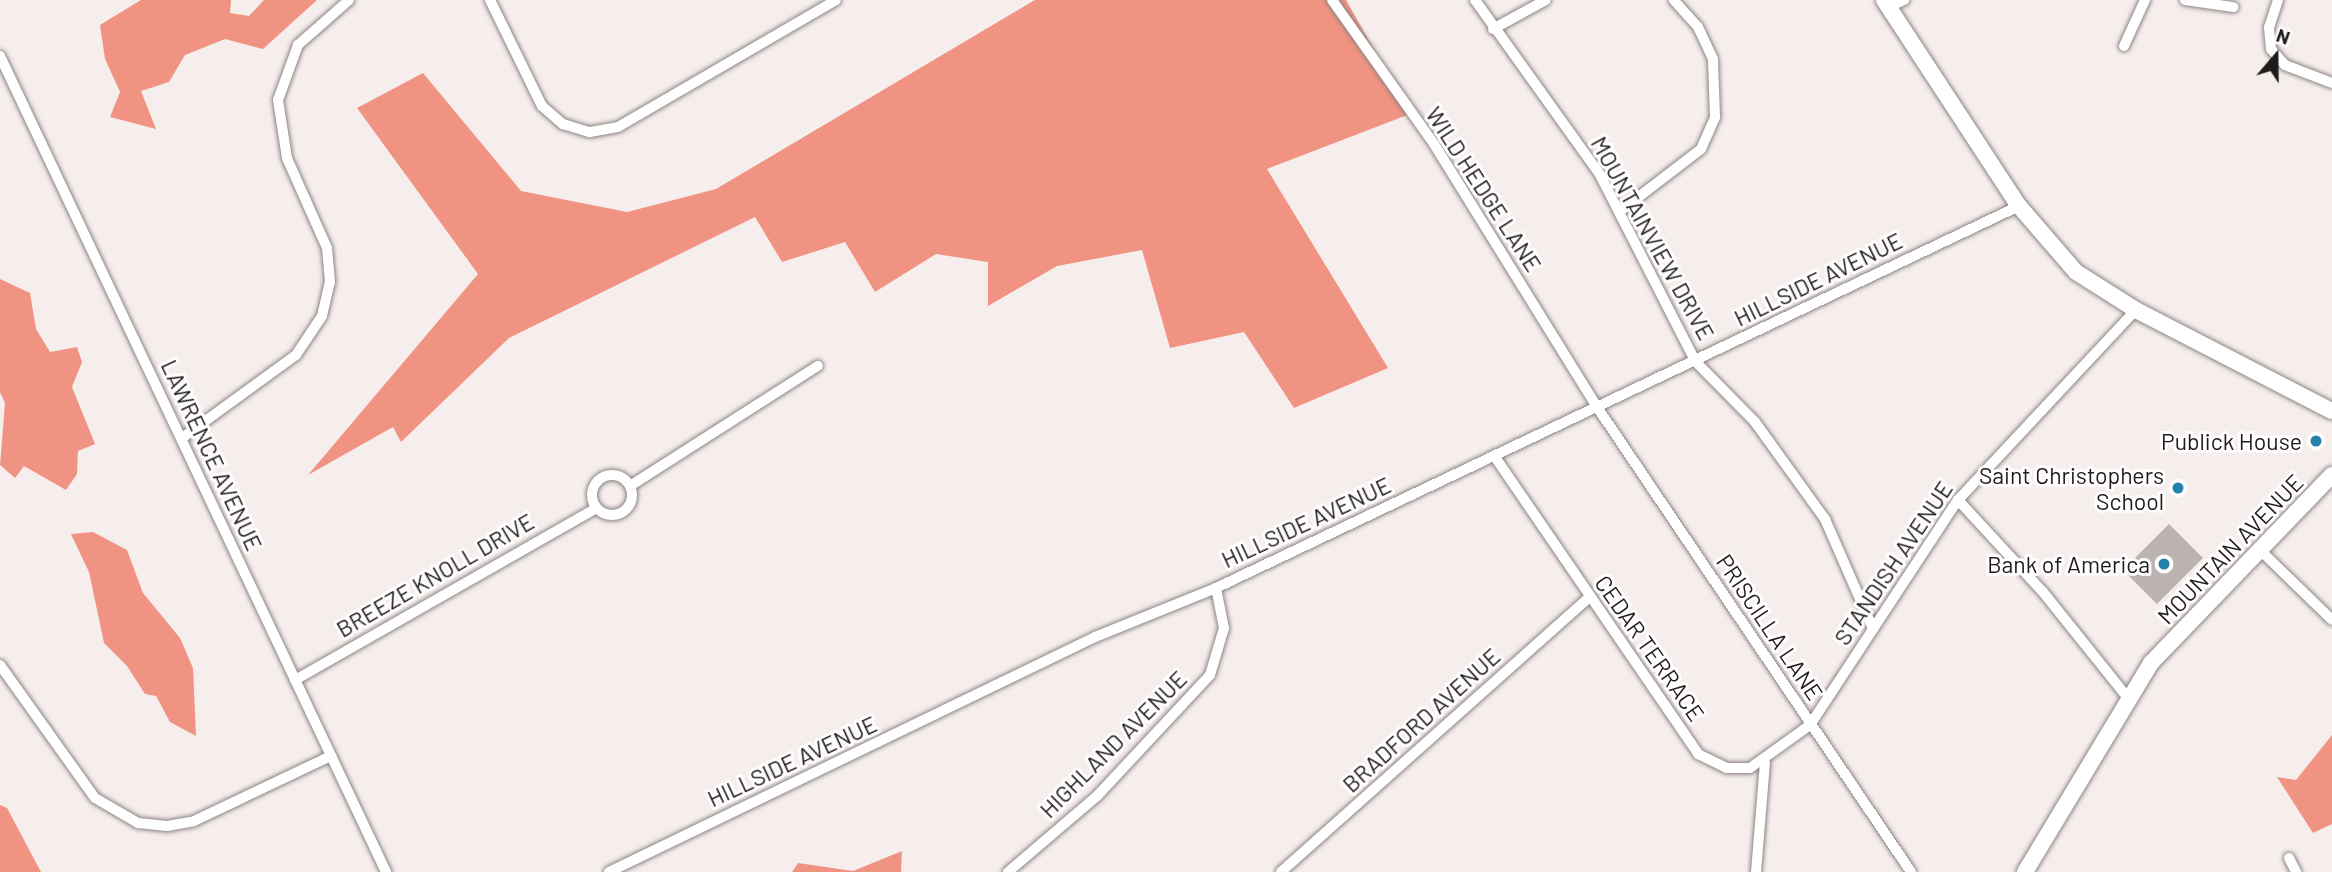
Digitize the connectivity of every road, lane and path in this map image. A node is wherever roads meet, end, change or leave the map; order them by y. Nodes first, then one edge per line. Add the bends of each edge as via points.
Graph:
1 (349, 0) edge
2 (490, 0) edge
3 (836, 0) edge
4 (1332, 0) edge
5 (1475, 0) edge
6 (1546, 0) edge
7 (1674, 0) edge
8 (2146, 0) edge
9 (2185, 0) edge
10 (2278, 0) edge
11 (1892, 2) edge
12 (2233, 7) dead end
13 (1493, 29) junction
14 (2124, 46) dead end
15 (0, 56) edge
16 (2332, 83) edge
17 (2019, 206) junction
18 (1619, 212) junction
19 (2136, 310) junction
20 (1695, 361) junction
21 (818, 366) dead end
22 (1595, 404) junction
23 (2332, 411) edge
24 (182, 438) junction
25 (1495, 457) junction
26 (2332, 475) edge
27 (630, 486) junction
28 (1958, 500) junction
29 (596, 508) junction
30 (2260, 550) junction
31 (1216, 588) junction
32 (1590, 598) junction
33 (2332, 620) edge
34 (1873, 629) junction
35 (0, 665) edge
36 (295, 680) junction
37 (2128, 698) junction
38 (1810, 725) junction
39 (331, 756) junction
40 (1766, 762) junction
41 (2289, 858) dead end
42 (386, 872) edge
43 (609, 872) edge
44 (1007, 872) edge
45 (1281, 872) edge
46 (1756, 872) edge
47 (1912, 872) edge
48 (2025, 872) edge
49 (2297, 872) edge

1 - 24 street via 298,45 278,100 287,158 327,248 330,282 322,316 296,355
2 - 3 street via 542,106 564,124 590,132 618,127
4 - 22 street, WILD HEDGE LANE via 1434,144
5 - 13 street, MOUNTAINVIEW DRIVE
6 - 13 street
7 - 18 street via 1698,27 1713,60 1714,117 1701,149
8 - 14 street
9 - 12 street
10 - 16 street via 2269,27 2272,49 2285,65
11 - 17 street
13 - 18 street, MOUNTAINVIEW DRIVE via 1591,162
15 - 24 street, LAWRENCE AVENUE
17 - 19 street via 2076,272
17 - 20 street, HILLSIDE AVENUE
18 - 20 street, MOUNTAINVIEW DRIVE
19 - 23 street
19 - 28 street, STANDISH AVENUE
20 - 22 street, HILLSIDE AVENUE
20 - 34 street, MOUNTAINVIEW DRIVE via 1792,469 1825,519
21 - 27 street
22 - 25 street, HILLSIDE AVENUE
22 - 38 street, PRISCILLA LANE
24 - 36 street, LAWRENCE AVENUE
25 - 31 street, HILLSIDE AVENUE
25 - 32 street, CEDAR TERRACE
26 - 30 street, MOUNTAIN AVENUE
27 - 29 street via 632,499 625,511 612,516
27 - 29 street via 620,476 600,479 592,489
28 - 34 street, STANDISH AVENUE
28 - 37 street via 2043,592
29 - 36 street, BREEZE KNOLL DRIVE
30 - 33 street
30 - 37 street, MOUNTAIN AVENUE via 2160,654
31 - 43 street, HILLSIDE AVENUE via 1095,637
31 - 44 street, HIGHLAND AVENUE via 1224,628 1210,675 1098,795
32 - 40 street, CEDAR TERRACE via 1698,754 1739,770
32 - 45 street, BRADFORD AVENUE
34 - 38 street, STANDISH AVENUE
35 - 39 street via 95,798 138,823 167,826 194,821
36 - 39 street, LAWRENCE AVENUE
37 - 48 street, MOUNTAIN AVENUE
38 - 40 street
38 - 47 street, PRISCILLA LANE
39 - 42 street, LAWRENCE AVENUE
40 - 46 street
41 - 49 street

